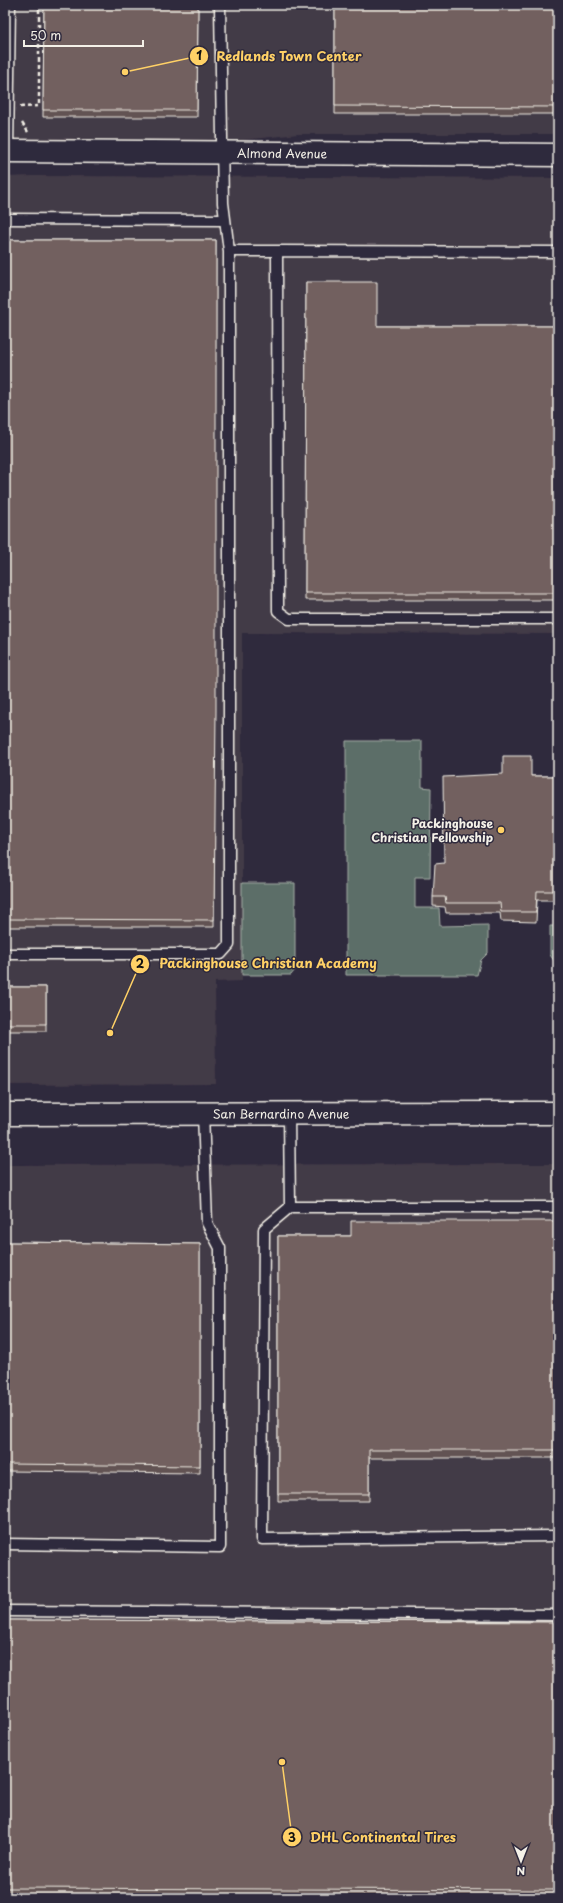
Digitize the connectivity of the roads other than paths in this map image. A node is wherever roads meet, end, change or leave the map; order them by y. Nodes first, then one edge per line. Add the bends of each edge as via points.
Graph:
1 (10, 5) edge
2 (220, 5) edge
3 (6, 151) edge
4 (222, 152) junction
5 (558, 155) edge
6 (5, 218) edge
7 (224, 220) junction
8 (229, 251) junction
9 (277, 251) junction
10 (558, 252) edge
11 (558, 619) edge
12 (5, 954) edge
13 (203, 1113) junction
14 (289, 1113) junction
15 (558, 1113) edge
16 (5, 1114) edge
17 (290, 1207) junction
18 (558, 1207) edge
19 (558, 1536) edge
20 (5, 1544) edge
21 (5, 1611) edge
22 (558, 1615) edge

1 - 3 lane
2 - 4 lane
3 - 4 main road, Almond Avenue
4 - 5 main road, Almond Avenue
4 - 7 lane
6 - 7 lane
7 - 8 lane
8 - 9 lane
8 - 12 lane via 229,945 221,954
9 - 10 lane
9 - 11 lane via 278,611 289,619
13 - 14 main road, San Bernardino Avenue
13 - 16 main road, San Bernardino Avenue
13 - 20 lane via 207,1223 220,1248 220,1547
14 - 15 main road, San Bernardino Avenue
14 - 17 lane
17 - 18 lane
17 - 19 lane via 264,1229 262,1539
21 - 22 lane

